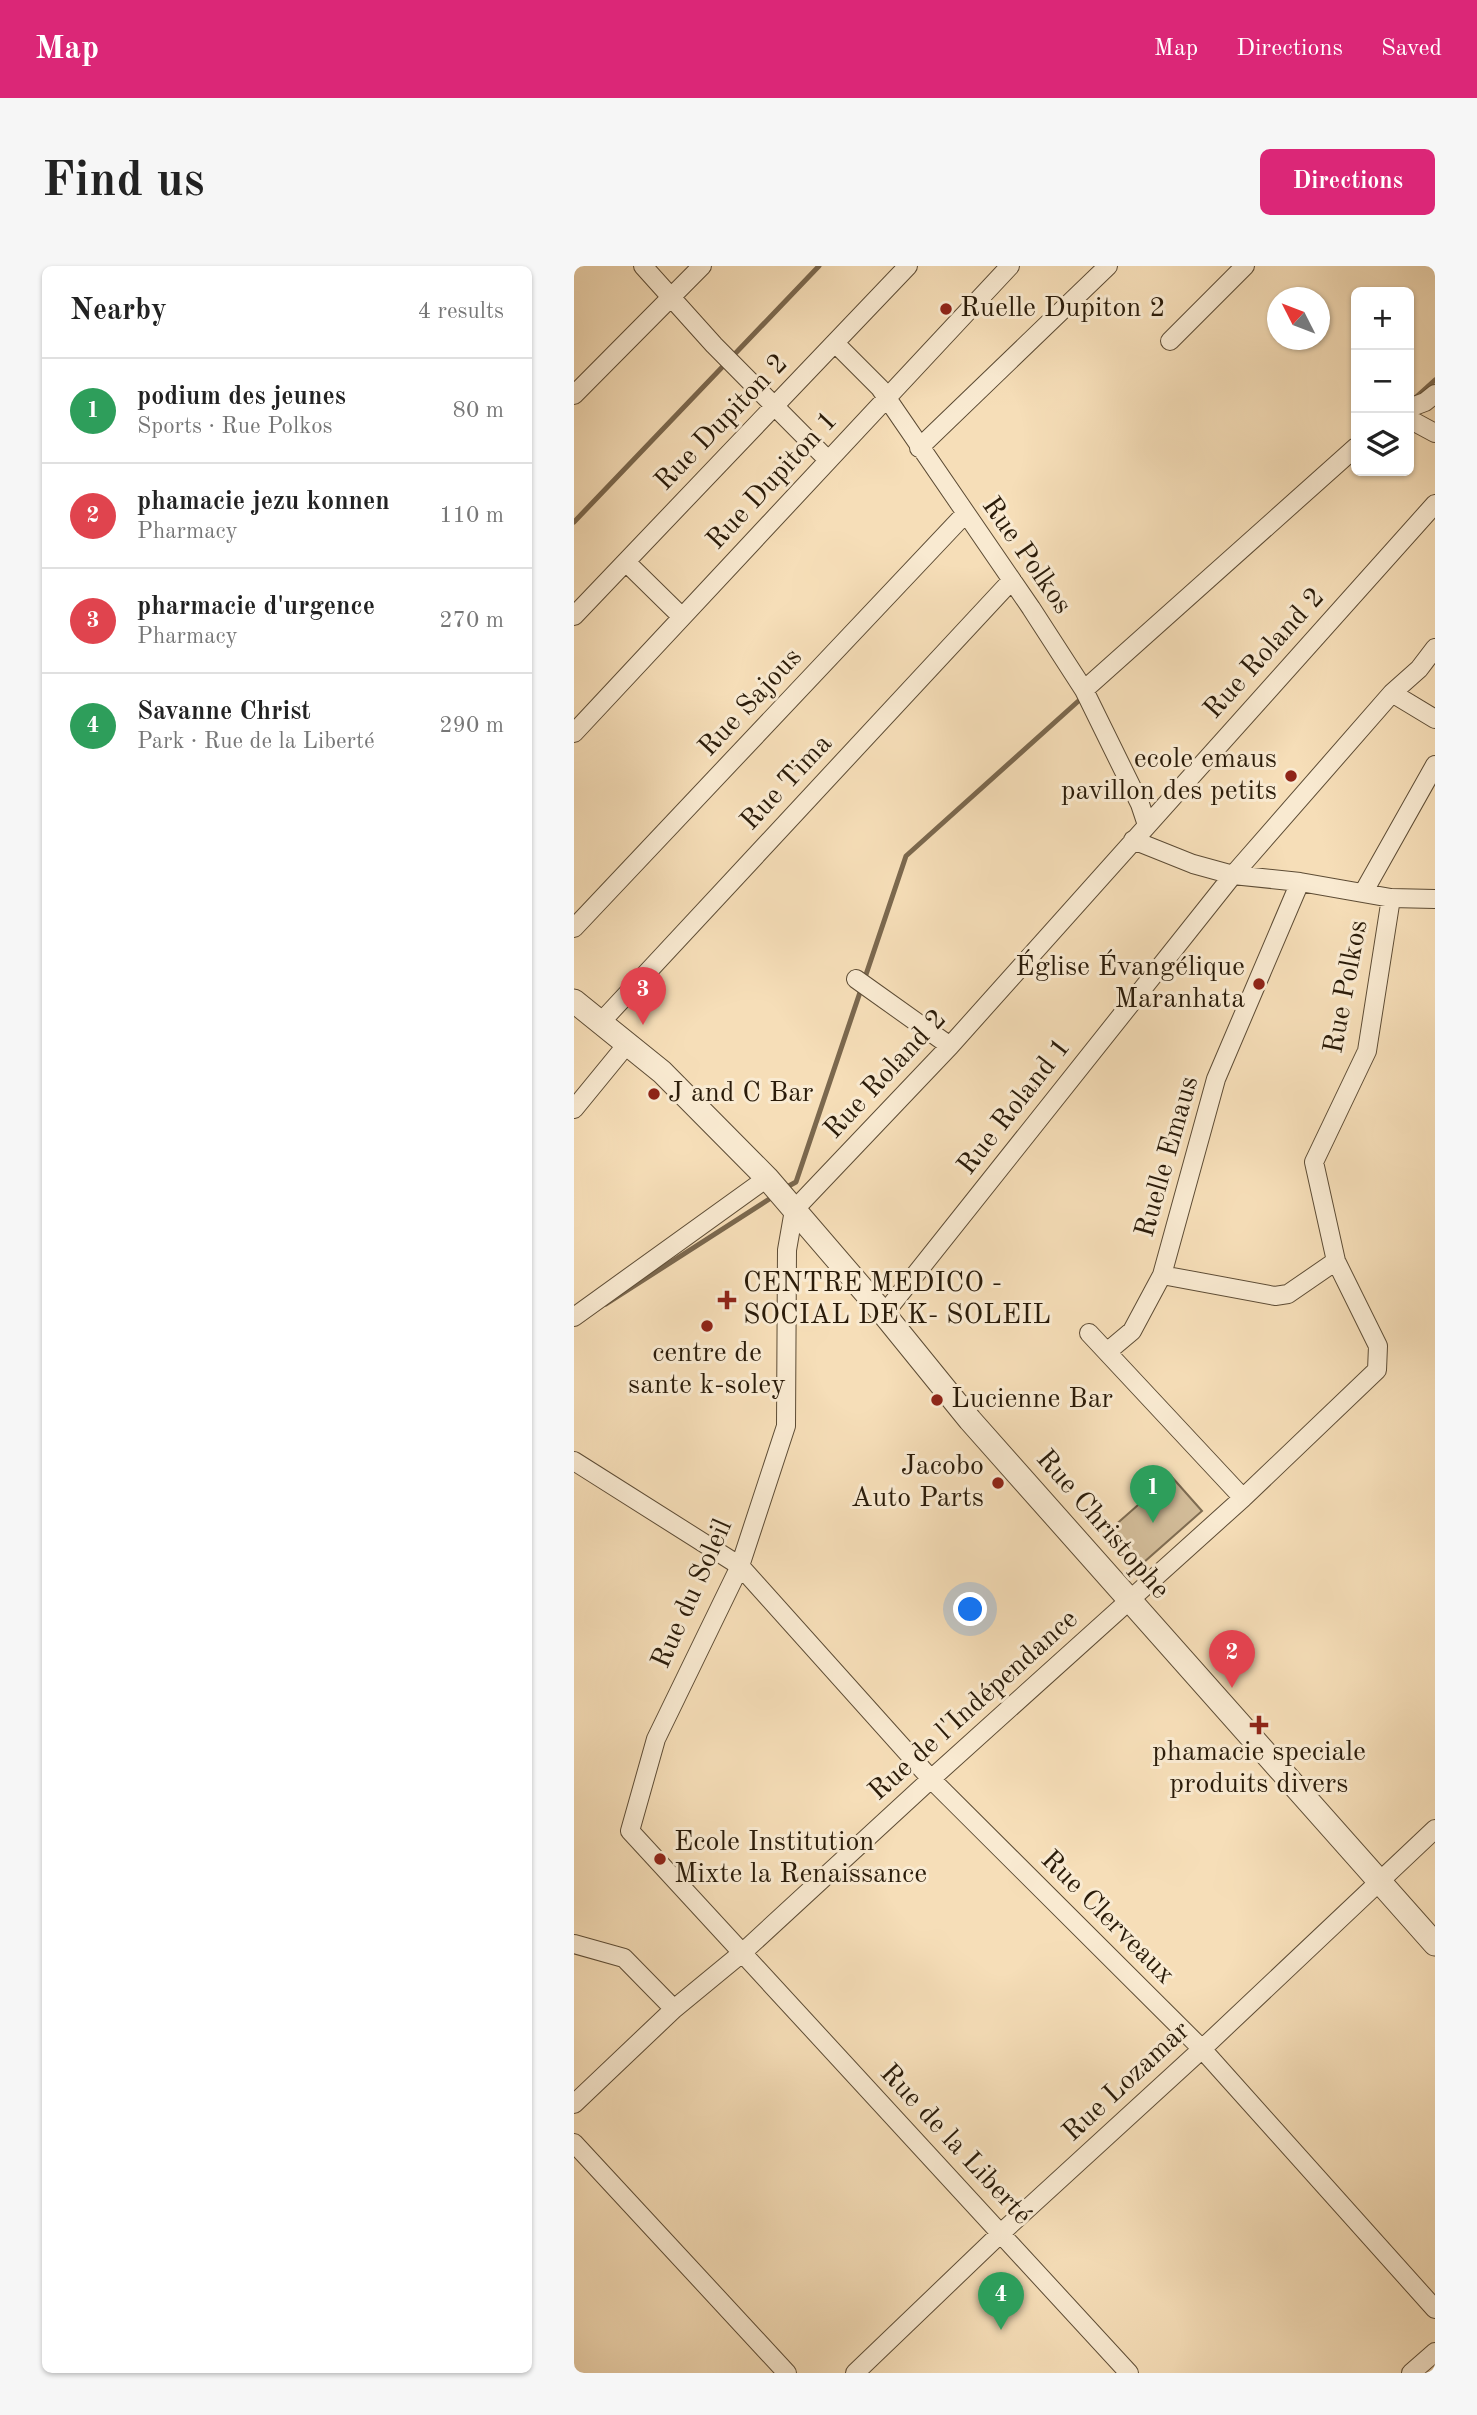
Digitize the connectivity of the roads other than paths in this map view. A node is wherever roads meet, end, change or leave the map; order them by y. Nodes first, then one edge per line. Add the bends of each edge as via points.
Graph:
1 (643, 266) edge
2 (702, 266) edge
3 (908, 266) edge
4 (1010, 266) edge
5 (1108, 266) edge
6 (1245, 266) edge
7 (670, 297) junction
8 (1170, 341) dead end
9 (835, 343) junction
10 (1435, 394) edge
11 (574, 395) edge
12 (886, 399) junction
13 (1414, 406) edge
14 (774, 407) junction
15 (1414, 422) edge
16 (1435, 433) edge
17 (919, 448) junction
18 (1351, 452) edge
19 (828, 460) junction
20 (1435, 504) edge
21 (965, 514) junction
22 (626, 562) junction
23 (1012, 580) junction
24 (574, 616) edge
25 (682, 617) junction
26 (1435, 648) edge
27 (1086, 693) junction
28 (1392, 693) junction
29 (1435, 719) edge
30 (574, 733) edge
31 (1435, 765) edge
32 (1147, 825) junction
33 (1133, 840) junction
34 (1233, 875) junction
35 (1300, 882) junction
36 (1363, 893) junction
37 (1391, 898) junction
38 (1435, 899) edge
39 (574, 928) edge
40 (856, 979) dead end
41 (574, 1001) edge
42 (601, 1022) junction
43 (628, 1044) junction
44 (950, 1046) junction
45 (574, 1109) edge
46 (767, 1178) junction
47 (794, 1210) junction
48 (1336, 1261) junction
49 (1162, 1275) junction
50 (884, 1314) junction
51 (574, 1317) edge
52 (1089, 1333) dead end
53 (1107, 1352) junction
54 (574, 1461) edge
55 (1243, 1498) junction
56 (740, 1566) junction
57 (1130, 1600) junction
58 (931, 1779) junction
59 (1435, 1829) edge
60 (1379, 1882) junction
61 (574, 1944) edge
62 (1435, 1944) edge
63 (742, 1953) junction
64 (674, 2009) junction
65 (1202, 2049) junction
66 (574, 2104) edge
67 (574, 2143) edge
68 (1001, 2232) junction
69 (1435, 2309) edge
70 (1435, 2352) edge
71 (787, 2373) edge
72 (855, 2373) edge
73 (1129, 2373) edge
74 (1411, 2373) edge

1 - 7 street
2 - 7 street
3 - 9 street, Rue Dupiton 2
4 - 12 street, Rue Dupiton 1
5 - 17 street
6 - 8 street
7 - 11 street
7 - 14 street
9 - 12 street, Rue Polkos
9 - 14 street, Rue Dupiton 2
10 - 13 street
12 - 17 street, Rue Polkos
12 - 19 street, Rue Dupiton 1
14 - 19 street
14 - 22 street, Rue Dupiton 2
15 - 16 street
17 - 21 street, Rue Polkos
18 - 27 street
19 - 25 street, Rue Dupiton 1
20 - 32 street, Rue Roland 2
21 - 23 street, Rue Polkos
21 - 39 street, Rue Sajous
22 - 24 street, Rue Dupiton 2
22 - 25 street
23 - 27 street, Rue Polkos
23 - 42 street, Rue Tima
25 - 30 street, Rue Dupiton 1
26 - 28 street, Rue Roland 1
27 - 32 street, Rue Polkos
28 - 29 street
28 - 34 street, Rue Roland 1
31 - 36 street
32 - 33 street, Rue Roland 2
33 - 34 street, Rue Polkos
33 - 44 street, Rue Roland 2
34 - 35 street, Rue Polkos
34 - 50 street, Rue Roland 1
35 - 36 street, Rue Polkos
35 - 49 street, Ruelle Emaus via 1216,1079
36 - 37 street, Rue Polkos
37 - 38 street
37 - 48 street, Rue Polkos via 1367,1051 1314,1162
40 - 44 street
41 - 42 street, Rue Christophe
42 - 43 street, Rue Christophe
43 - 45 street
43 - 46 street, Rue Christophe
44 - 47 street, Rue Roland 2
46 - 47 street, Rue Christophe
46 - 51 street
47 - 50 street, Rue Christophe
47 - 56 street, Rue du Soleil via 787,1250 786,1426
48 - 49 street, Ruelle Emaus via 1288,1294 1275,1296
48 - 55 street, Rue Polkos via 1378,1346 1377,1370
49 - 53 street via 1132,1331
50 - 57 street, Rue Christophe via 970,1420
52 - 53 street
53 - 55 street
54 - 56 street, Rue Clerveaux
55 - 57 street, Rue Polkos
56 - 58 street, Rue Clerveaux
56 - 63 street, Rue du Soleil via 656,1739 630,1831
57 - 58 street, Rue de l'Indépendance
57 - 60 street, Rue Christophe
58 - 63 street, Rue de l'Indépendance
58 - 65 street, Rue Clerveaux
59 - 60 street, Rue Lozamar
60 - 62 street, Rue Christophe
60 - 65 street, Rue Lozamar
61 - 64 street via 624,1958
63 - 64 street, Rue de l'Indépendance
63 - 68 street, Rue de la Liberté
64 - 66 street, Rue de l'Indépendance
65 - 68 street, Rue Lozamar
65 - 69 street, Rue Clerveaux
67 - 71 street
68 - 72 street, Rue Lozamar
68 - 73 street, Rue de la Liberté
70 - 74 street

